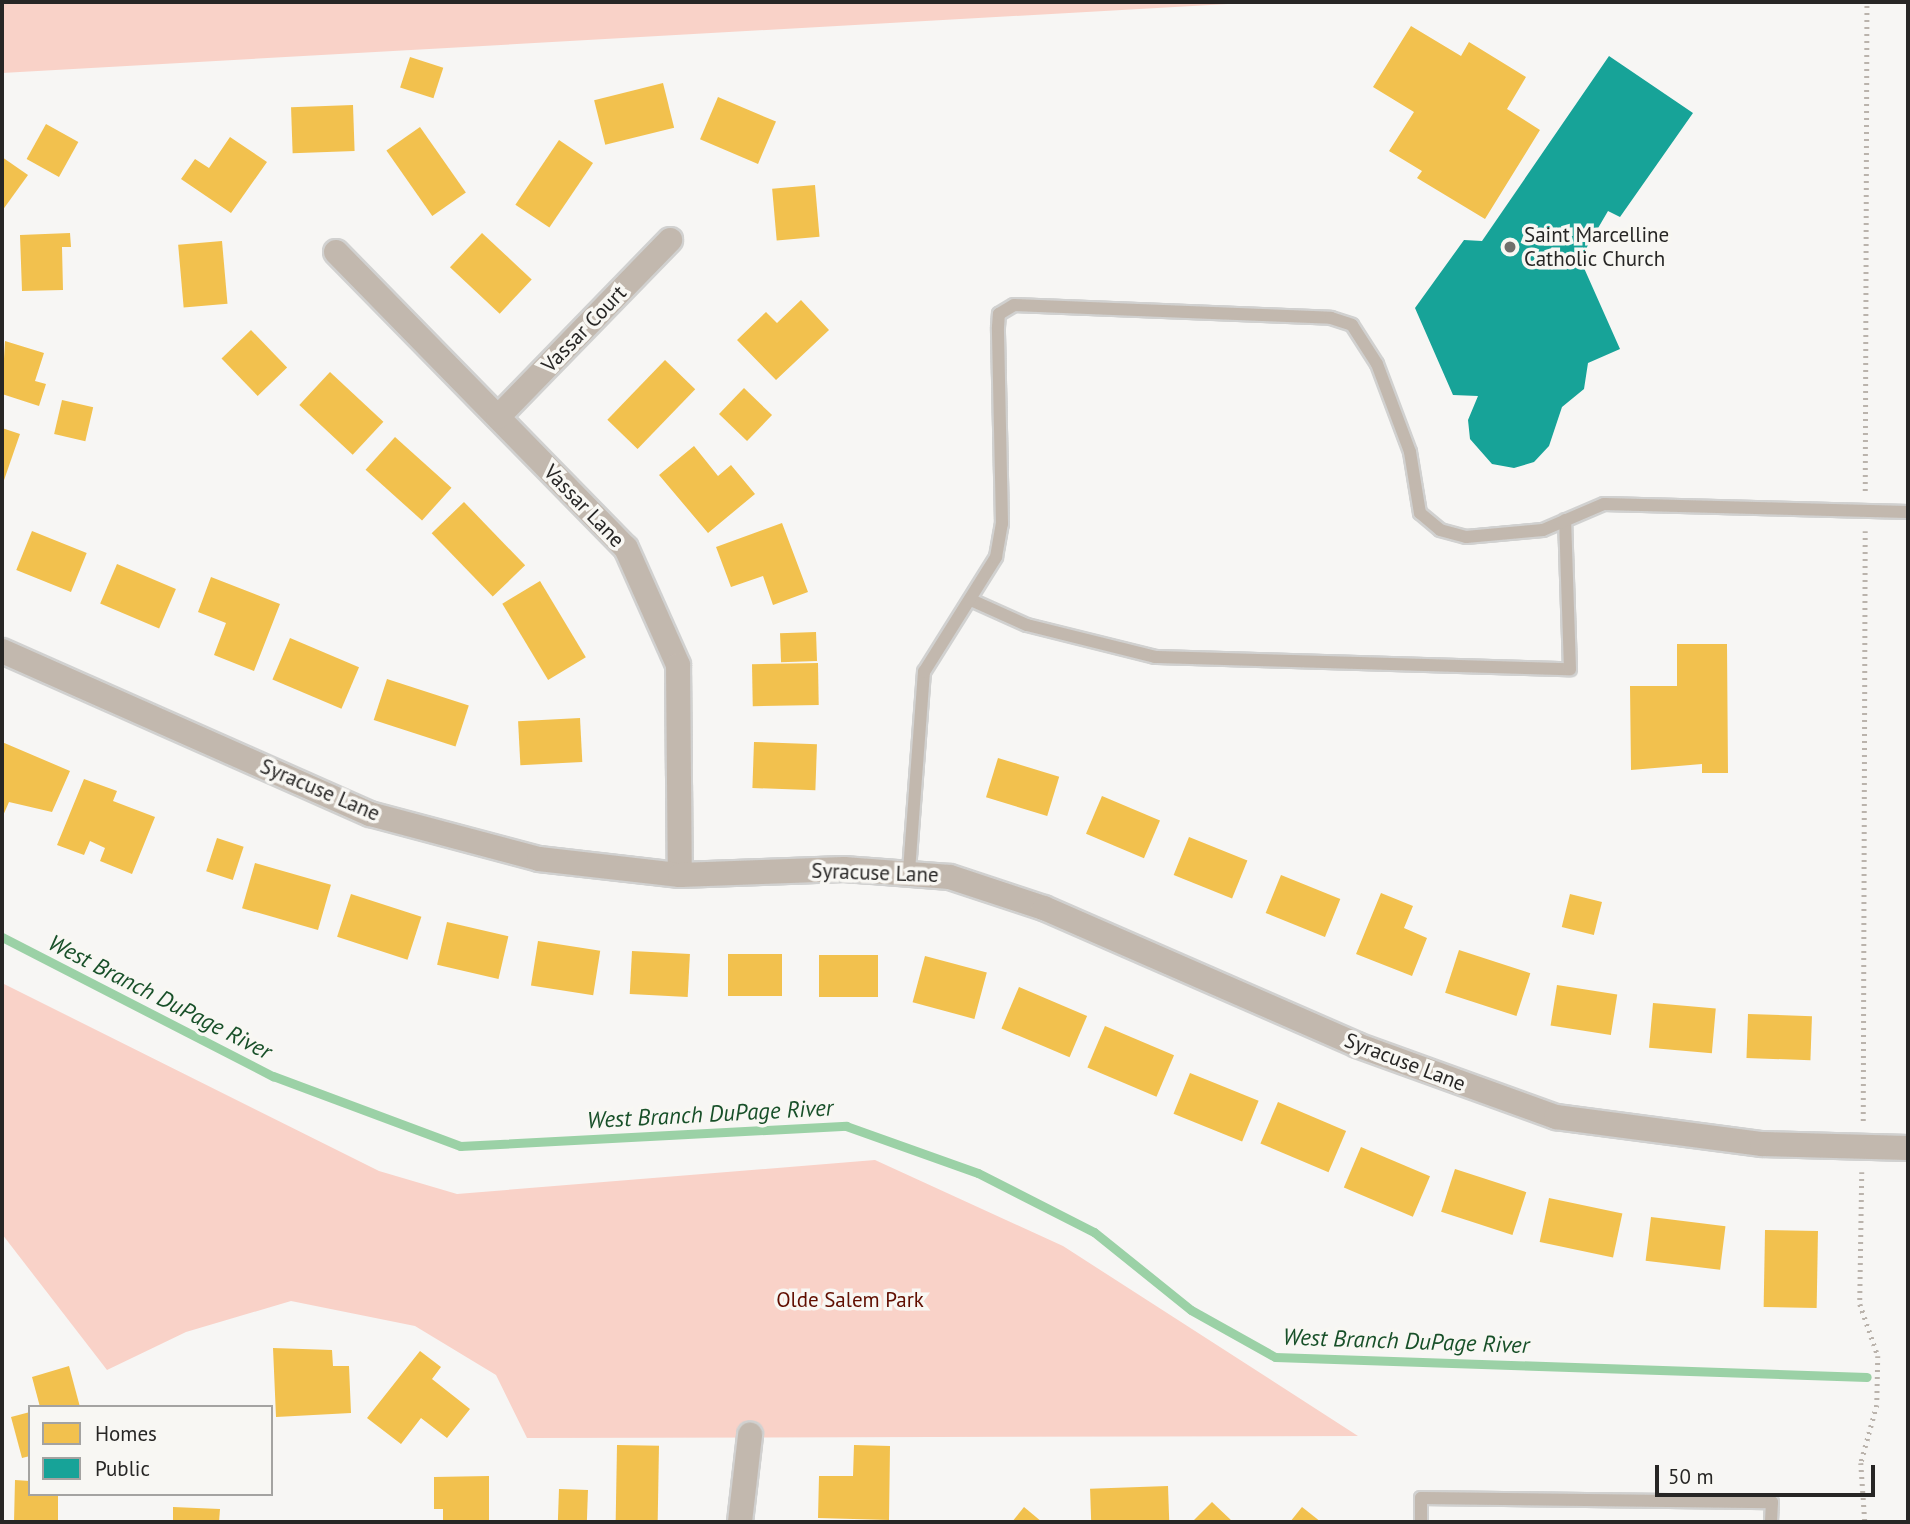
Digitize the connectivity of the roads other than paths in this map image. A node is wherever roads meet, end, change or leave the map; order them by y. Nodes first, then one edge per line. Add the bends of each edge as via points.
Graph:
1 (670, 240) dead end
2 (336, 251) dead end
3 (498, 417) junction
4 (1908, 512) edge
5 (1565, 520) junction
6 (971, 600) junction
7 (2, 651) edge
8 (909, 871) junction
9 (680, 874) junction
10 (1908, 1148) edge
11 (750, 1435) dead end
12 (740, 1522) edge
13 (1421, 1522) edge
14 (1772, 1522) edge

1 - 3 street, Vassar Court
2 - 3 street, Vassar Lane
3 - 9 street, Vassar Lane via 626,548 678,665
4 - 5 lane via 1654,502 1604,504
5 - 6 lane via 1570,668 1155,657 1027,625
5 - 6 lane via 1543,530 1466,537 1440,530 1420,513 1410,452 1377,364 1352,326 1331,318 1014,305 999,314 998,327 1002,524 996,557
6 - 8 lane via 924,672
7 - 9 street, Syracuse Lane via 370,814 539,859
8 - 9 street, Syracuse Lane
8 - 10 street, Syracuse Lane via 997,889 1356,1045 1556,1117 1697,1138
11 - 12 street
13 - 14 lane via 1421,1498 1772,1503

